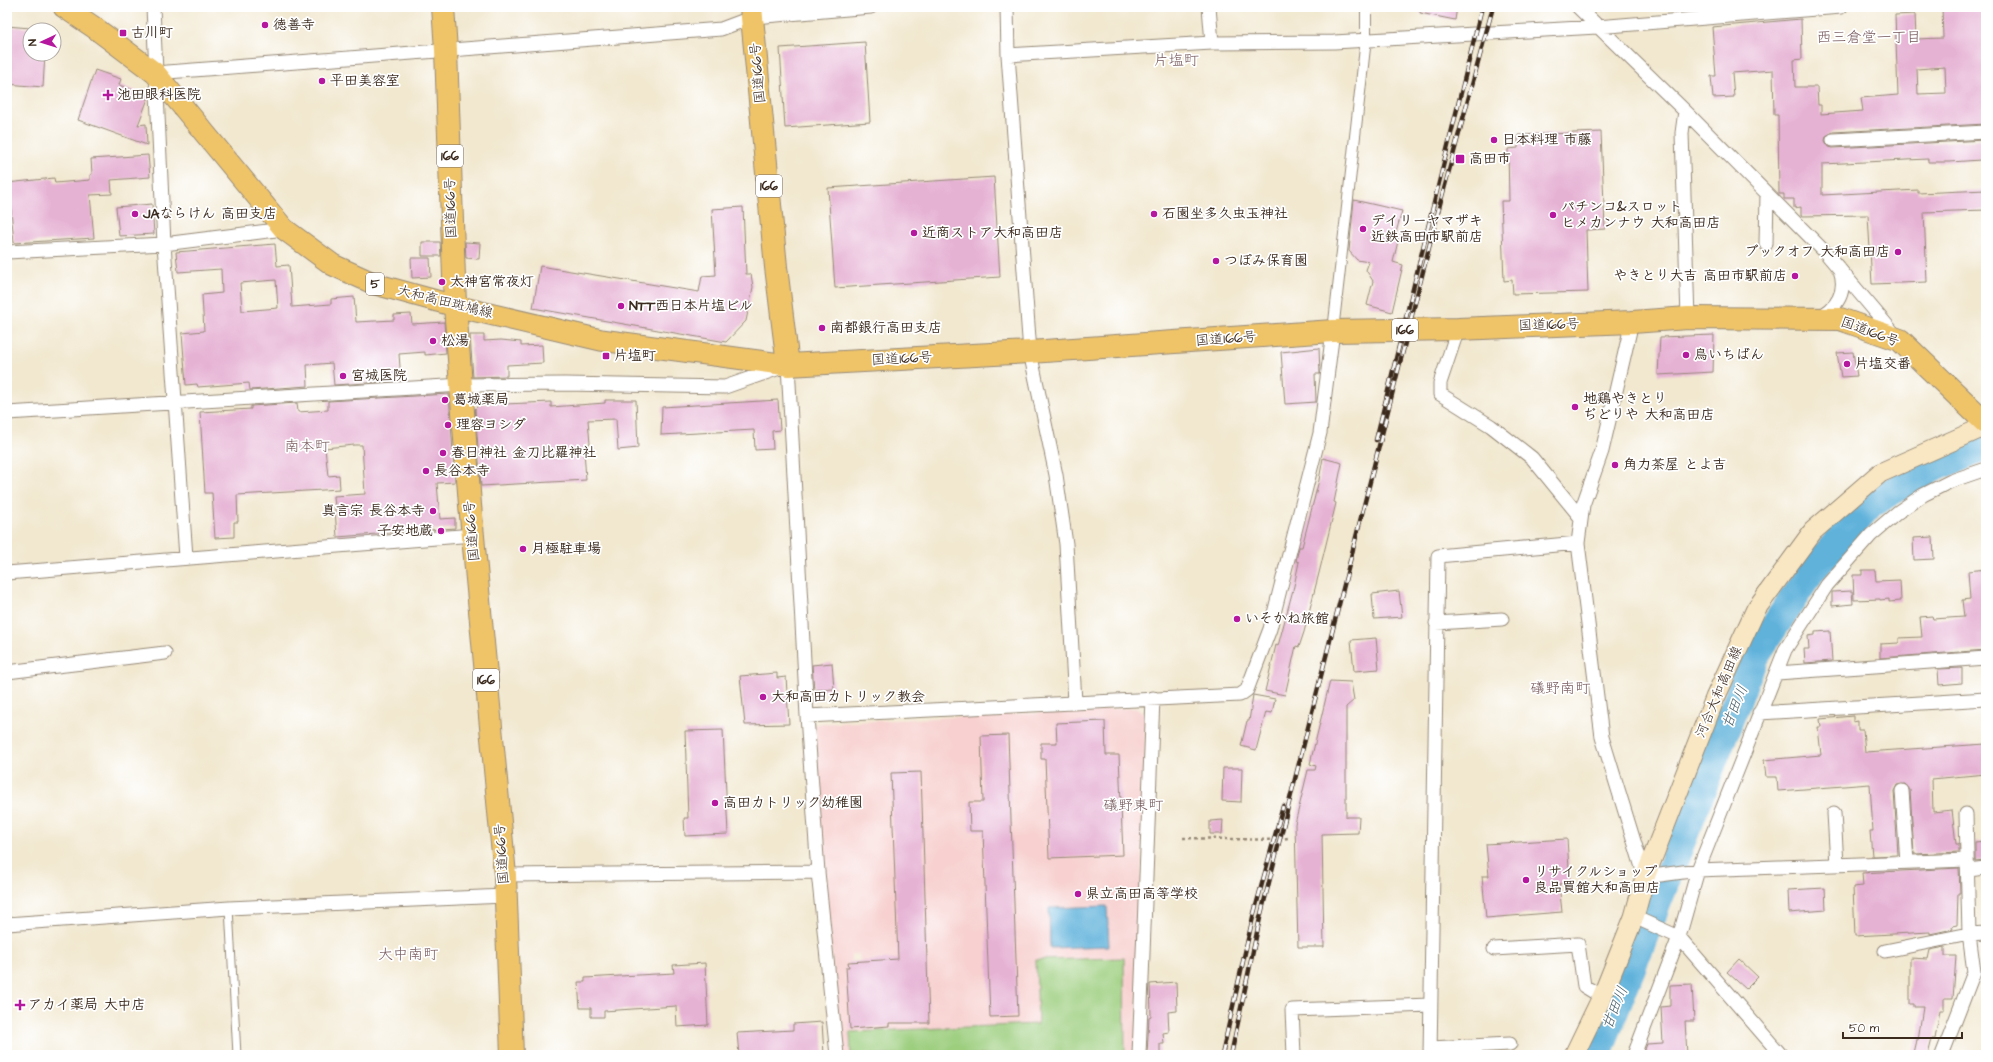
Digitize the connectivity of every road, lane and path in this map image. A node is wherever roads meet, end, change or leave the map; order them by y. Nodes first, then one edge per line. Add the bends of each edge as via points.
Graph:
1 (64, 7) edge
2 (153, 7) edge
3 (443, 7) edge
4 (871, 7) edge
5 (1007, 7) edge
6 (1209, 7) edge
7 (1366, 7) edge
8 (1578, 7) edge
9 (1841, 7) edge
10 (1818, 8) edge
11 (752, 9) edge
12 (1597, 27) junction
13 (1366, 39) junction
14 (1212, 43) junction
15 (446, 50) junction
16 (1008, 55) junction
17 (155, 73) junction
18 (1685, 111) junction
19 (1986, 132) edge
20 (1833, 140) dead end
21 (1767, 194) junction
22 (284, 229) junction
23 (164, 244) junction
24 (1766, 244) dead end
25 (7, 252) edge
26 (1840, 268) junction
27 (455, 306) junction
28 (1688, 318) junction
29 (1802, 318) junction
30 (1632, 322) junction
31 (1458, 329) junction
32 (1333, 331) junction
33 (1900, 340) junction
34 (1030, 352) junction
35 (788, 365) junction
36 (462, 385) junction
37 (175, 402) junction
38 (7, 413) edge
39 (1986, 424) edge
40 (1986, 469) edge
41 (1581, 518) junction
42 (473, 535) junction
43 (1578, 544) junction
44 (186, 558) junction
45 (7, 573) edge
46 (1502, 619) dead end
47 (1436, 623) junction
48 (165, 653) dead end
49 (1986, 658) edge
50 (7, 672) edge
51 (1777, 673) junction
52 (1153, 698) junction
53 (1986, 699) edge
54 (1075, 702) junction
55 (1759, 712) junction
56 (807, 716) junction
57 (1902, 791) dead end
58 (1834, 813) dead end
59 (1966, 814) dead end
60 (1183, 838) dead end
61 (1288, 838) dead end
62 (1907, 862) junction
63 (1837, 865) junction
64 (1967, 865) junction
65 (1986, 868) edge
66 (1693, 870) junction
67 (818, 872) junction
68 (505, 874) junction
69 (1653, 876) junction
70 (505, 896) junction
71 (229, 908) junction
72 (1638, 919) junction
73 (7, 924) edge
74 (1986, 933) edge
75 (1969, 934) junction
76 (1679, 937) junction
77 (1494, 949) dead end
78 (1885, 951) dead end
79 (1602, 997) junction
80 (1430, 1005) junction
81 (1510, 1044) dead end
82 (1430, 1051) edge
83 (237, 1055) edge
84 (512, 1055) edge
85 (837, 1055) edge
86 (1139, 1055) edge
87 (1294, 1055) edge
88 (1574, 1055) edge
89 (1634, 1055) edge
90 (1781, 1055) edge
91 (1942, 1055) edge

1 - 17 main road, 大和高田斑鳩線 / 5
2 - 17 street
3 - 15 highway, 国道166号 / 166
4 - 11 street
5 - 16 street
6 - 14 street
7 - 13 street
8 - 12 street
9 - 10 street
10 - 12 street
11 - 15 street via 721,29
11 - 35 highway, 国道166号 / 166 via 776,268
12 - 13 street
12 - 18 street
13 - 14 street via 1334,42
13 - 32 street
14 - 16 street
15 - 17 street
15 - 27 highway, 国道166号 / 166
16 - 34 street
17 - 22 main road, 大和高田斑鳩線 / 5
17 - 23 street
18 - 21 street
18 - 28 street via 1682,133
19 - 20 street
21 - 24 street
21 - 26 street
22 - 23 street
22 - 27 main road, 大和高田斑鳩線 / 5 via 333,265 375,284
23 - 25 street
23 - 37 street
26 - 29 street via 1843,285 1838,300 1827,313
26 - 33 street
27 - 35 main road, 大和高田斑鳩線 / 5 via 600,340
27 - 36 highway, 国道166号 / 166
28 - 29 highway, 国道166号 / 166
28 - 30 highway, 国道166号 / 166
29 - 33 highway, 国道166号 / 166 via 1840,319
30 - 31 highway, 国道166号 / 166
30 - 41 street via 1602,451
31 - 32 highway, 国道166号 / 166
31 - 41 street via 1440,383 1440,394 1492,426 1532,458
32 - 34 highway, 国道166号 / 166
32 - 52 street via 1320,433 1270,630 1248,690 1240,695
33 - 39 highway, 国道166号 / 166
34 - 35 highway, 国道166号 / 166
34 - 54 street via 1056,475 1066,544
35 - 36 street via 726,387
35 - 56 street
36 - 37 street
36 - 42 highway, 国道166号 / 166
37 - 38 street
37 - 44 street
39 - 69 main road, 河合大和高田線 via 1880,473 1813,531 1756,608 1715,698
40 - 51 street via 1923,495 1871,535 1827,585 1785,650
41 - 43 street
42 - 44 street
42 - 68 highway, 国道166号 / 166
43 - 47 street via 1438,556
43 - 69 street via 1602,737
44 - 45 street
46 - 47 street
47 - 80 street
48 - 50 street
49 - 51 street
51 - 55 street
52 - 54 street
52 - 86 street
53 - 55 street
54 - 56 street
55 - 66 street
56 - 67 street
57 - 62 street
58 - 63 street
59 - 64 street
60 - 61 path
62 - 63 street
62 - 64 street
63 - 66 street
64 - 65 street
64 - 75 street
66 - 69 street
66 - 76 street
67 - 68 street
67 - 85 street
68 - 70 highway, 国道166号 / 166
69 - 72 main road, 河合大和高田線
70 - 71 street
70 - 84 highway, 国道166号 / 166
71 - 73 street
71 - 83 lane
72 - 76 street
72 - 79 main road, 河合大和高田線
74 - 75 street
75 - 78 street
75 - 91 street via 1974,972
76 - 89 street
76 - 90 street
77 - 79 street via 1578,944 1584,986
79 - 88 main road, 河合大和高田線
80 - 82 street
80 - 87 street via 1292,1010
81 - 82 street

